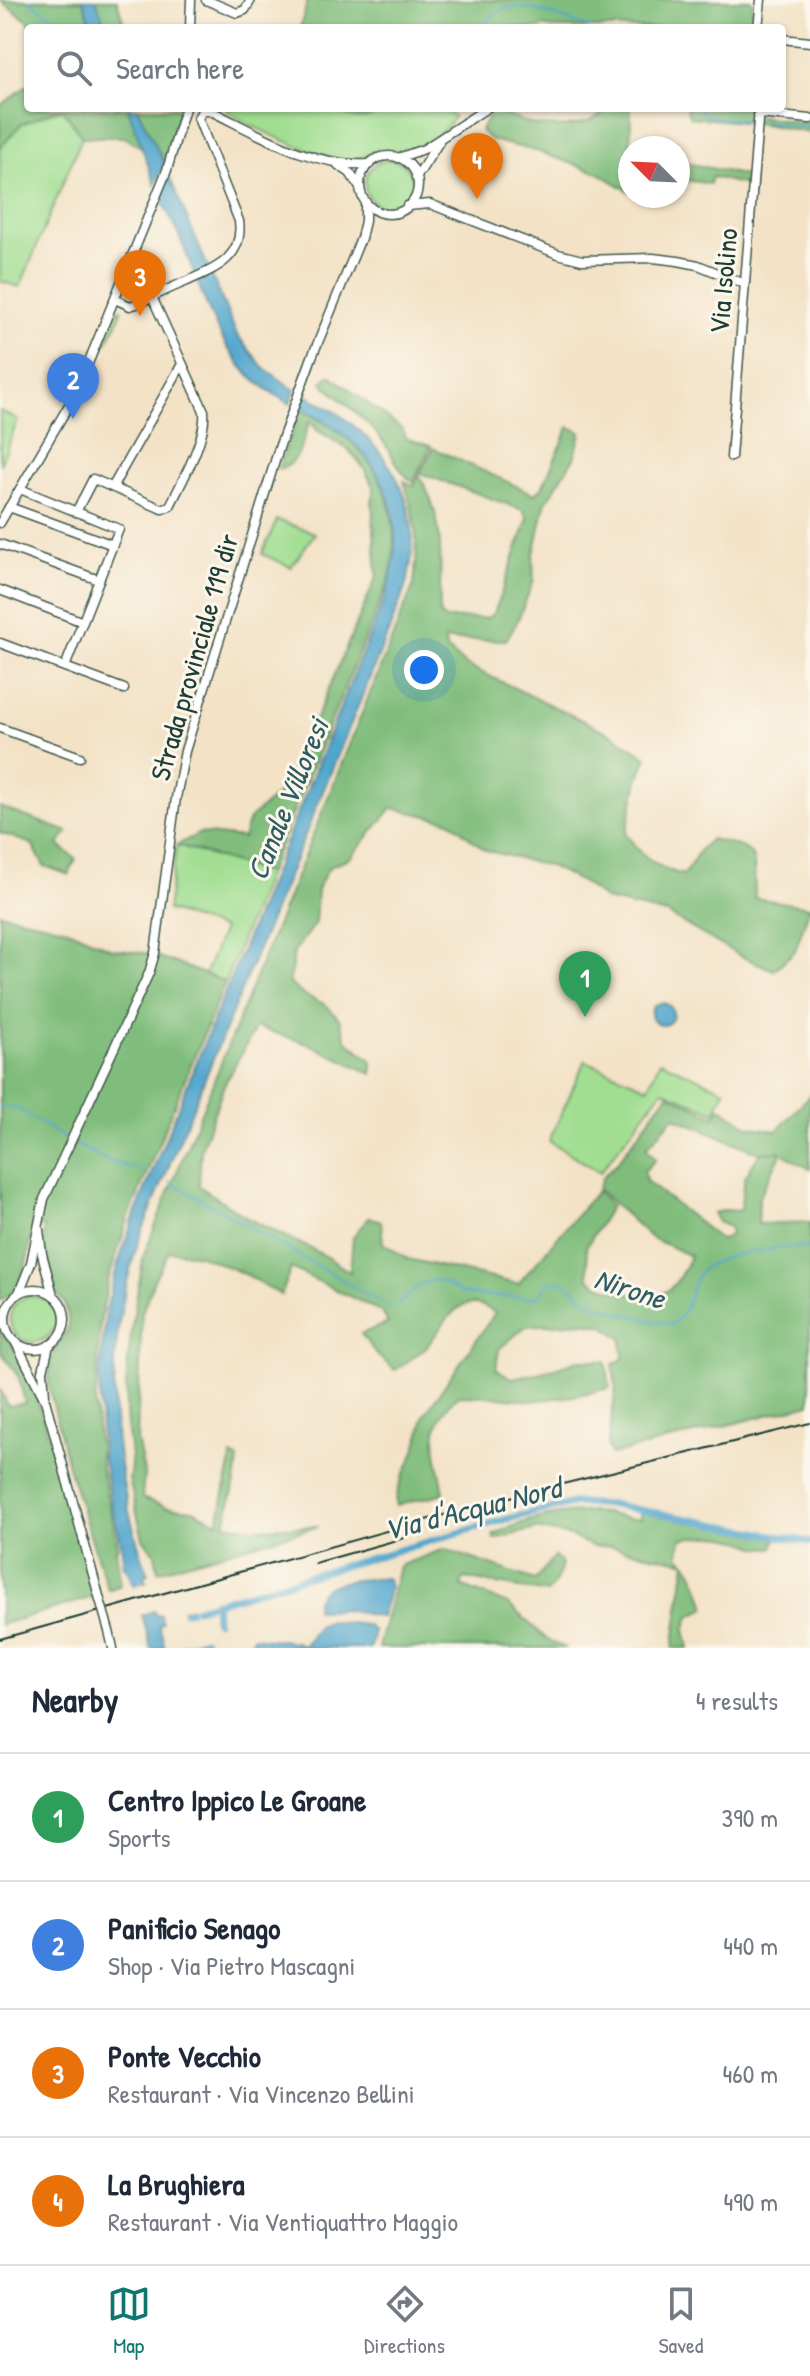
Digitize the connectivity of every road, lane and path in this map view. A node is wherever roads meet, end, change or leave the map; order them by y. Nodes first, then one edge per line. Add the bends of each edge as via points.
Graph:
1 (191, 0) edge
2 (206, 0) edge
3 (251, 0) edge
4 (761, 0) edge
5 (190, 24) edge
6 (758, 24) edge
7 (786, 39) edge
8 (810, 42) edge
9 (184, 112) edge
10 (201, 112) edge
11 (213, 112) edge
12 (481, 112) edge
13 (758, 112) edge
14 (764, 112) edge
15 (810, 119) edge
16 (442, 138) junction
17 (398, 158) junction
18 (333, 163) junction
19 (370, 164) junction
20 (417, 182) junction
21 (360, 188) junction
22 (365, 201) junction
23 (430, 204) junction
24 (407, 206) junction
25 (387, 214) junction
26 (361, 238) junction
27 (745, 284) junction
28 (152, 297) junction
29 (115, 299) junction
30 (182, 364) junction
31 (731, 457) dead end
32 (113, 486) junction
33 (20, 489) junction
34 (9, 507) junction
35 (76, 512) junction
36 (0, 523) edge
37 (0, 544) edge
38 (113, 545) junction
39 (99, 580) junction
40 (0, 590) edge
41 (83, 622) junction
42 (0, 643) edge
43 (65, 667) junction
44 (124, 689) dead end
45 (0, 728) edge
46 (80, 757) dead end
47 (38, 1226) junction
48 (19, 1293) junction
49 (53, 1295) junction
50 (4, 1305) edge
51 (3, 1327) edge
52 (16, 1343) junction
53 (49, 1345) junction
54 (45, 1400) junction
55 (113, 1648) edge

1 - 5 street
2 - 3 street via 237,13
4 - 6 street
7 - 8 street
9 - 29 street via 167,170
10 - 28 street via 203,136 240,228 238,241 214,269
11 - 18 street
12 - 16 street
13 - 27 street, Via Isolino
14 - 15 street
16 - 17 street
16 - 20 street
17 - 19 street via 383,157
17 - 20 street via 412,168
18 - 19 street
18 - 21 street via 350,173
19 - 21 street
20 - 23 street
20 - 24 street
21 - 22 street
22 - 25 street
22 - 26 street, Strada provinciale 119 dir
23 - 24 street
23 - 27 street via 582,260 678,261
24 - 25 street
25 - 26 street, Strada provinciale 119 dir via 373,221
26 - 47 street, Strada provinciale 119 dir via 290,417 185,751 149,973 44,1199
27 - 31 street, Via Isolino
28 - 29 street via 130,306
28 - 30 street
29 - 33 street via 70,406
30 - 32 street
30 - 32 street via 205,416 170,506 162,509
32 - 35 street via 93,479
33 - 34 street
33 - 35 street
34 - 36 street
34 - 38 street
35 - 38 street via 119,529
37 - 39 street
38 - 39 street
39 - 41 street
40 - 41 street
41 - 43 street
42 - 43 street
43 - 44 street
45 - 46 street
47 - 48 street, Strada provinciale 119 dir
47 - 49 street, Strada provinciale 119 dir
48 - 49 street via 36,1289
48 - 50 street
49 - 53 street via 65,1321
50 - 51 street
51 - 52 street
52 - 53 street via 32,1349
52 - 54 street
53 - 54 street via 43,1371
54 - 55 street, bridge

